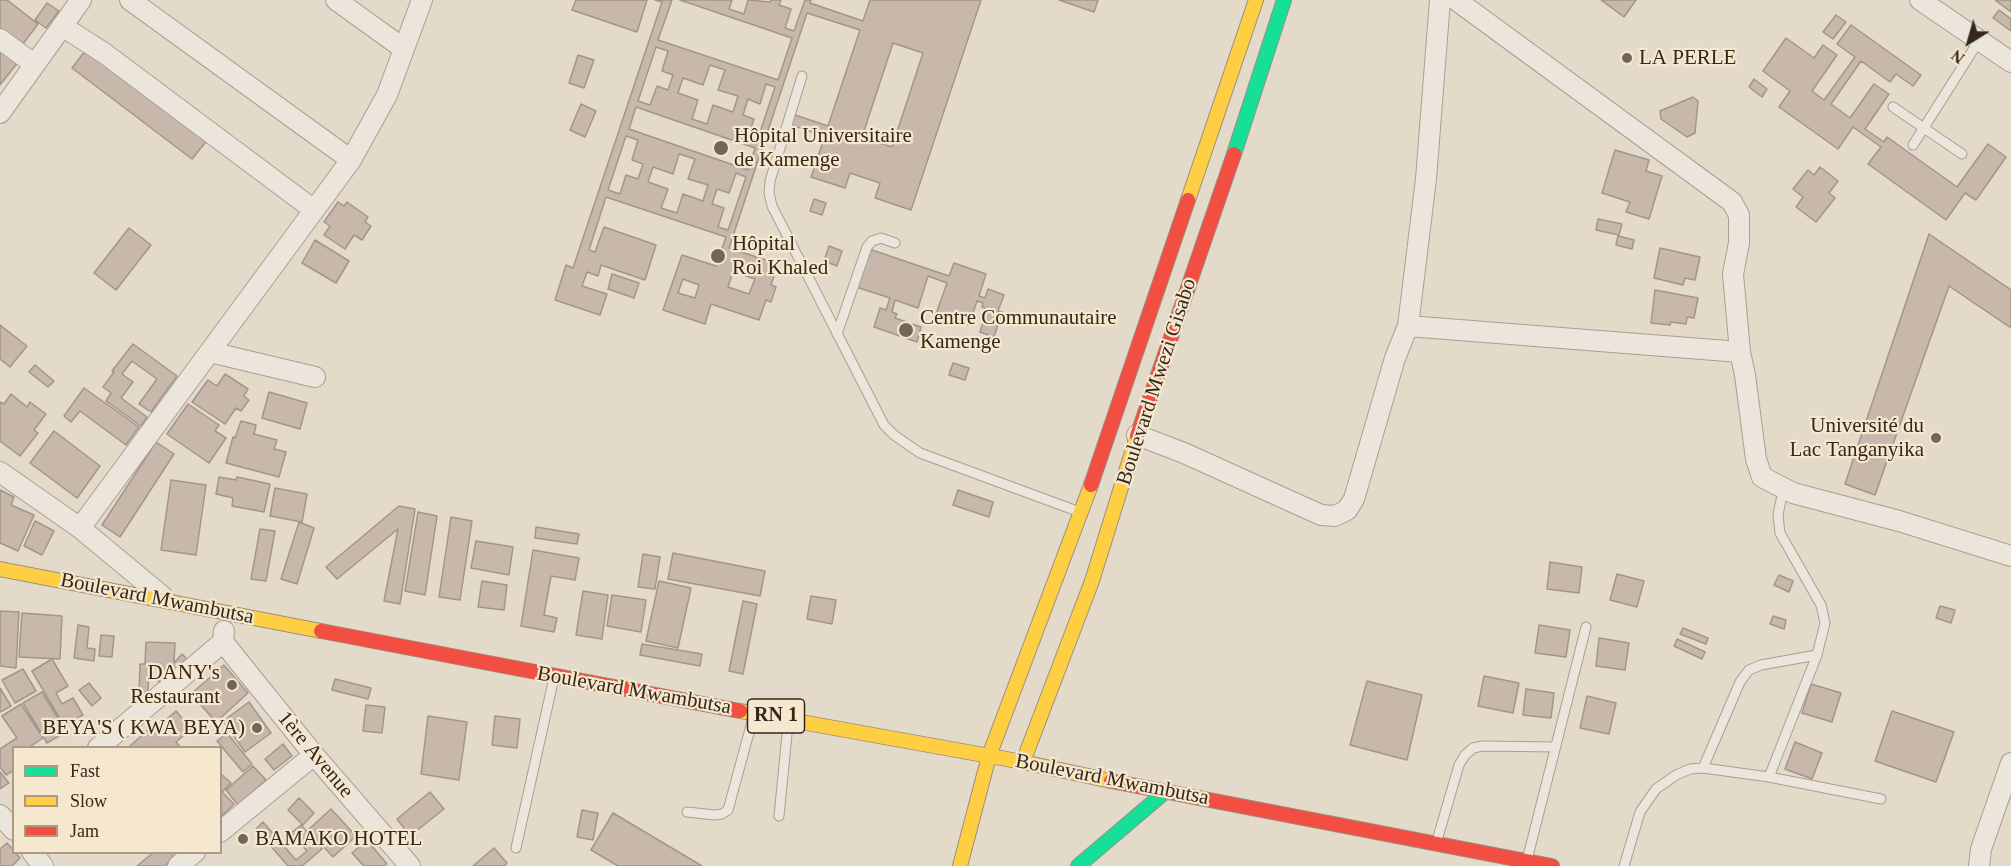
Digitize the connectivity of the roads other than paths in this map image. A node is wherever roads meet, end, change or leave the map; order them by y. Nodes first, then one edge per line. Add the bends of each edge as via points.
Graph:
1 (81, 0) edge
2 (130, 0) edge
3 (336, 0) edge
4 (422, 0) edge
5 (1256, 0) edge
6 (1284, 0) edge
7 (1440, 0) edge
8 (1456, 0) edge
9 (1920, 0) edge
10 (62, 26) junction
11 (0, 39) edge
12 (1980, 39) junction
13 (404, 49) junction
14 (2011, 62) edge
15 (34, 64) junction
16 (802, 76) dead end
17 (1893, 108) dead end
18 (0, 112) edge
19 (1923, 127) junction
20 (1913, 145) dead end
21 (1221, 147) junction
22 (1962, 154) dead end
23 (351, 160) junction
24 (314, 210) junction
25 (896, 243) dead end
26 (1408, 326) junction
27 (837, 334) junction
28 (210, 352) junction
29 (1740, 352) junction
30 (315, 377) dead end
31 (1137, 435) junction
32 (0, 472) edge
33 (1785, 490) junction
34 (1097, 517) junction
35 (80, 528) junction
36 (2011, 556) edge
37 (0, 569) edge
38 (169, 602) junction
39 (225, 613) junction
40 (1586, 627) dead end
41 (223, 642) junction
42 (1817, 655) junction
43 (555, 677) junction
44 (754, 712) junction
45 (789, 719) junction
46 (99, 746) edge
47 (1556, 747) junction
48 (314, 755) junction
49 (989, 756) junction
50 (1023, 762) junction
51 (2011, 763) edge
52 (1703, 768) junction
53 (1769, 777) junction
54 (1165, 792) junction
55 (1881, 799) dead end
56 (687, 812) dead end
57 (779, 816) dead end
58 (222, 830) edge
59 (1436, 844) junction
60 (516, 848) dead end
61 (34, 854) edge
62 (193, 854) edge
63 (1527, 861) junction
64 (402, 863) edge
65 (43, 866) edge
66 (178, 866) edge
67 (960, 866) edge
68 (1078, 866) edge
69 (1552, 866) edge
70 (1624, 866) edge
71 (1979, 866) edge

1 - 10 street
2 - 23 street
3 - 13 street
4 - 13 street
5 - 21 main road, Boulevard Mwezi Gisabo
6 - 21 main road, Boulevard Mwezi Gisabo
7 - 26 street via 1426,178
8 - 29 street via 1732,202 1739,215 1733,273
9 - 12 street
10 - 15 street
10 - 24 street
11 - 15 street
12 - 14 street
12 - 19 lane
13 - 23 street via 387,95
15 - 18 street
16 - 27 lane via 769,194
17 - 19 lane
19 - 20 lane
19 - 22 lane
21 - 31 main road, Boulevard Mwezi Gisabo
21 - 34 main road, Boulevard Mwezi Gisabo
23 - 24 street
24 - 28 street
25 - 27 lane via 881,238 867,247
26 - 29 street
26 - 31 street via 1354,499 1347,510 1335,516 1321,515
27 - 34 lane via 884,425 905,444 920,453
28 - 30 street
28 - 35 street
29 - 33 street via 1755,459 1762,477
31 - 34 main road, Boulevard Mwezi Gisabo
32 - 35 street
33 - 36 street
33 - 42 lane via 1778,515 1780,533 1821,605 1825,623
34 - 49 main road, Boulevard Mwezi Gisabo
34 - 50 main road, Boulevard Mwezi Gisabo via 1092,581
35 - 38 street
37 - 38 main road, Boulevard Mwambutsa / RN 1
38 - 39 main road, Boulevard Mwambutsa / RN 1
39 - 41 street
39 - 43 main road, Boulevard Mwambutsa / RN 1
40 - 47 lane
41 - 46 street
41 - 48 street, 1ère Avenue
42 - 52 lane via 1749,670 1740,682
42 - 53 lane
43 - 44 main road, Boulevard Mwambutsa / RN 1
43 - 60 lane
44 - 45 main road, Boulevard Mwambutsa / RN 1
44 - 56 lane via 728,810 715,815
45 - 49 main road, Boulevard Mwambutsa / RN 1
45 - 57 lane
47 - 59 lane via 1483,746 1465,754
47 - 63 lane
48 - 58 street
48 - 64 street, 1ère Avenue
49 - 50 main road, Boulevard Mwambutsa / RN 1
49 - 67 main road, Boulevard Mwezi Gisabo
50 - 54 main road, Boulevard Mwambutsa / RN 1
51 - 71 street via 1981,849
52 - 53 lane
52 - 70 lane via 1676,775 1656,789 1640,812
53 - 55 lane
54 - 59 main road, Boulevard Mwambutsa / RN 1
54 - 68 main road
59 - 63 main road, Boulevard Mwambutsa / RN 1
61 - 65 street
62 - 66 street
63 - 69 main road, Boulevard Mwambutsa / RN 1

